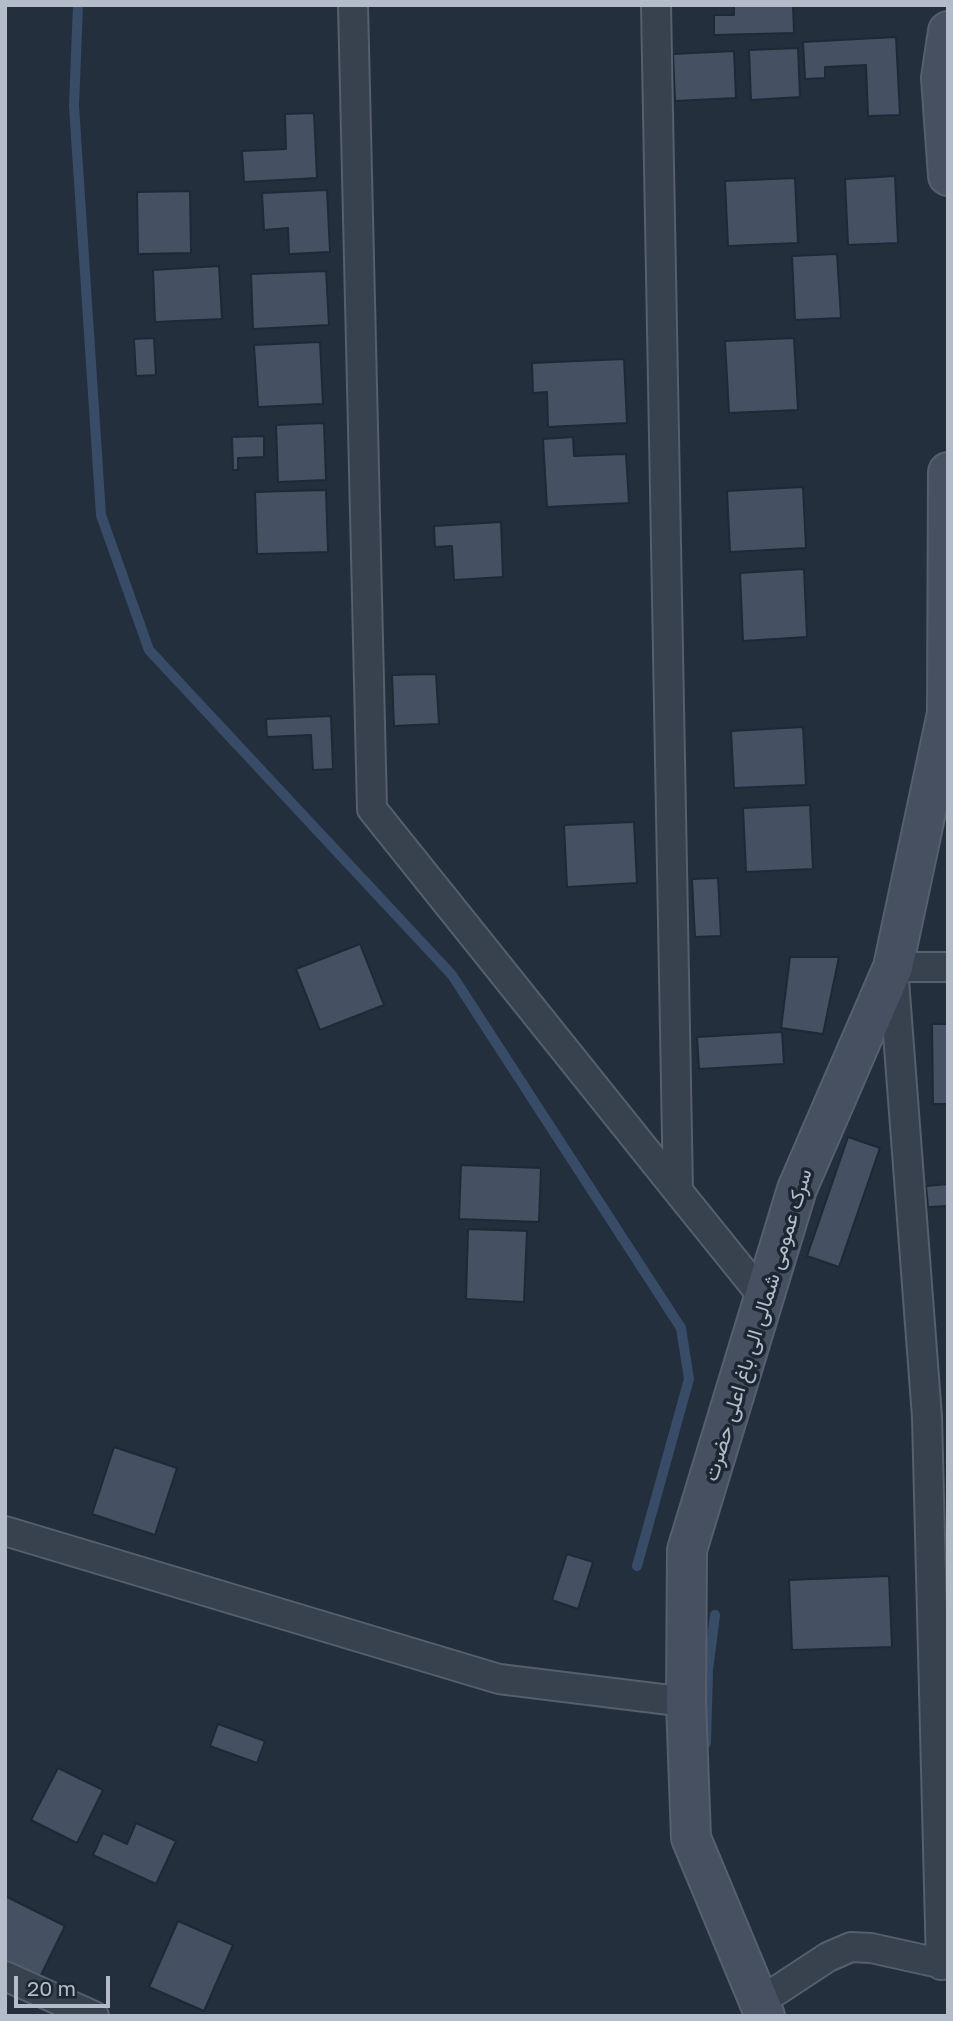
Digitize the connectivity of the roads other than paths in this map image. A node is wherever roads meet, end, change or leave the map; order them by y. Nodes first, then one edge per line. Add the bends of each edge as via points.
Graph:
1 (353, 5) edge
2 (656, 5) edge
3 (948, 31) edge
4 (948, 176) edge
5 (948, 472) edge
6 (893, 967) junction
7 (948, 968) edge
8 (678, 1191) junction
9 (765, 1299) junction
10 (5, 1531) edge
11 (686, 1702) junction
12 (944, 1965) edge
13 (5, 1976) edge
14 (763, 2008) edge
15 (94, 2016) edge

1 - 8 street via 372,809
2 - 8 street
3 - 4 street via 941,78
5 - 6 street, سرک عمومی شمالی الی باغ اعلی حضرت via 947,713
6 - 7 street
6 - 9 street, سرک عمومی شمالی الی باغ اعلی حضرت via 797,1189
6 - 12 street via 927,1417
8 - 9 street
9 - 11 street, سرک عمومی شمالی الی باغ اعلی حضرت via 687,1550
10 - 11 street via 499,1679
11 - 14 street, سرک عمومی شمالی الی باغ اعلی حضرت via 691,1838
12 - 14 street via 851,1947 802,1974
13 - 15 street

